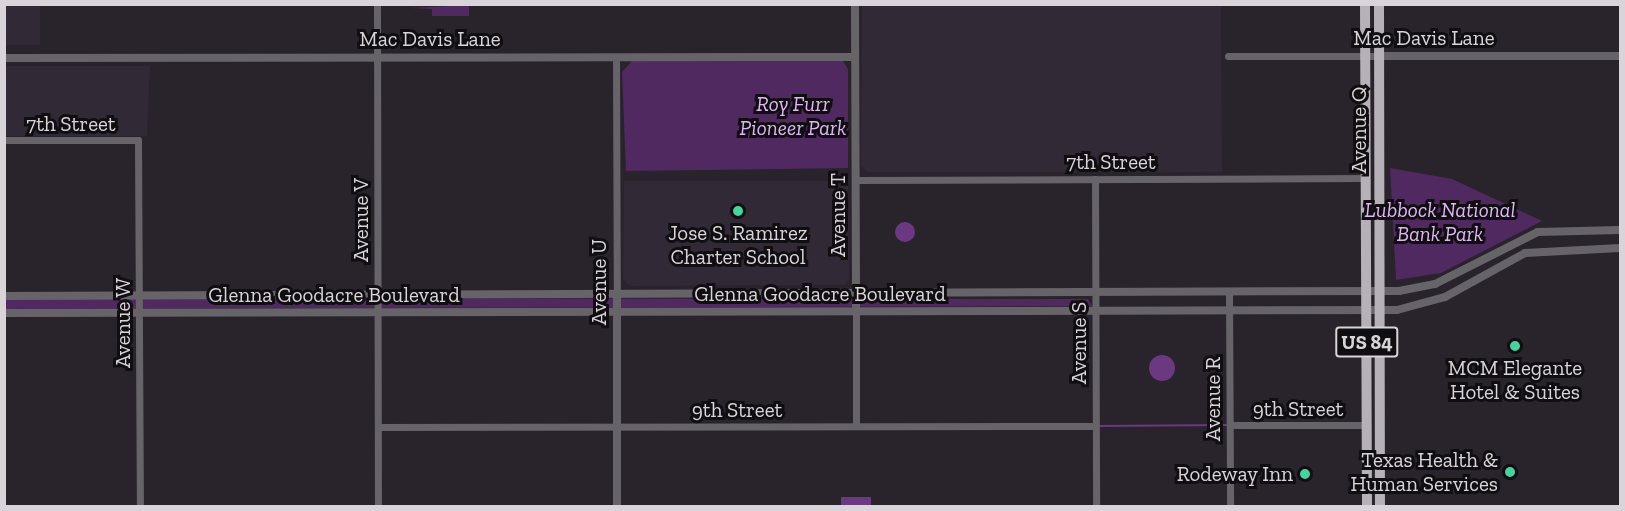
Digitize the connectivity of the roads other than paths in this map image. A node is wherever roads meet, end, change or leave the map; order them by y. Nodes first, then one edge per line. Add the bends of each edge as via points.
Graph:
1 (377, 4) edge
2 (855, 4) edge
3 (1365, 4) edge
4 (1379, 4) edge
5 (1228, 56) dead end
6 (1366, 56) junction
7 (1378, 56) junction
8 (1620, 56) edge
9 (377, 57) junction
10 (616, 57) junction
11 (855, 57) junction
12 (4, 58) edge
13 (4, 140) edge
14 (138, 140) joint
15 (1366, 178) junction
16 (1095, 179) junction
17 (855, 180) junction
18 (1620, 230) edge
19 (1620, 249) edge
20 (1095, 292) junction
21 (1229, 292) junction
22 (1367, 292) junction
23 (1378, 292) junction
24 (856, 293) junction
25 (617, 294) junction
26 (378, 295) junction
27 (4, 296) edge
28 (139, 296) junction
29 (1367, 310) junction
30 (1378, 310) junction
31 (1229, 311) junction
32 (856, 312) junction
33 (1095, 312) junction
34 (4, 313) edge
35 (139, 313) junction
36 (378, 313) junction
37 (617, 313) junction
38 (1230, 425) junction
39 (1367, 425) junction
40 (856, 426) junction
41 (1095, 426) junction
42 (378, 427) junction
43 (617, 427) junction
44 (1367, 491) junction
45 (140, 507) edge
46 (378, 507) edge
47 (617, 507) edge
48 (1096, 507) edge
49 (1230, 507) edge
50 (1367, 507) edge
51 (1372, 507) edge
52 (1380, 507) edge

1 - 9 street, Avenue V
2 - 11 street, Avenue T
3 - 6 highway, Avenue Q / US 84
4 - 7 highway, Avenue Q / US 84
5 - 6 street, Mac Davis Lane
6 - 7 street, Mac Davis Lane
6 - 15 highway, Avenue Q / US 84
7 - 8 street, Mac Davis Lane
7 - 23 highway, Avenue Q / US 84
9 - 10 street, Mac Davis Lane
9 - 12 street, Mac Davis Lane
9 - 26 street, Avenue V
10 - 11 street, Mac Davis Lane
10 - 25 street, Avenue U
11 - 17 street, Avenue T
13 - 14 street, 7th Street
14 - 28 street, Avenue W
15 - 16 street, 7th Street
15 - 22 highway, Avenue Q / US 84
16 - 17 street, 7th Street
16 - 20 street, Avenue S
17 - 24 street, Avenue T
18 - 23 street, Glenna Goodacre Boulevard via 1538,232 1435,284
19 - 30 street, Glenna Goodacre Boulevard via 1525,253 1445,297
20 - 21 street, Glenna Goodacre Boulevard
20 - 24 street, Glenna Goodacre Boulevard
20 - 33 street, Avenue S
21 - 22 street, Glenna Goodacre Boulevard
21 - 31 street, Avenue R
22 - 23 street, Glenna Goodacre Boulevard
22 - 29 highway, Avenue Q / US 84
23 - 30 highway, Avenue Q / US 84
24 - 25 street, Glenna Goodacre Boulevard
24 - 32 street, Avenue T
25 - 26 street, Glenna Goodacre Boulevard
25 - 37 street, Avenue U
26 - 28 street, Glenna Goodacre Boulevard
26 - 36 street, Avenue V
27 - 28 street, Glenna Goodacre Boulevard
28 - 35 street, Avenue W
29 - 30 street, Glenna Goodacre Boulevard
29 - 31 street, Glenna Goodacre Boulevard
29 - 39 highway, Avenue Q / US 84
30 - 52 highway, Avenue Q / US 84
31 - 33 street, Glenna Goodacre Boulevard
31 - 38 street, Avenue R
32 - 33 street, Glenna Goodacre Boulevard
32 - 37 street, Glenna Goodacre Boulevard
32 - 40 street, Avenue T
33 - 41 street, Avenue S
34 - 35 street, Glenna Goodacre Boulevard
35 - 36 street, Glenna Goodacre Boulevard
35 - 45 street, Avenue W
36 - 37 street, Glenna Goodacre Boulevard
36 - 42 street, Avenue V
37 - 43 street, Avenue U
38 - 39 street, 9th Street
38 - 49 street, Avenue R
39 - 44 highway, Avenue Q / US 84
40 - 41 street, 9th Street
40 - 43 street, 9th Street
41 - 48 street, Avenue S
42 - 43 street, 9th Street
42 - 46 street, Avenue V
43 - 47 street, Avenue U
44 - 50 highway, Avenue Q / US 84
44 - 51 highway

